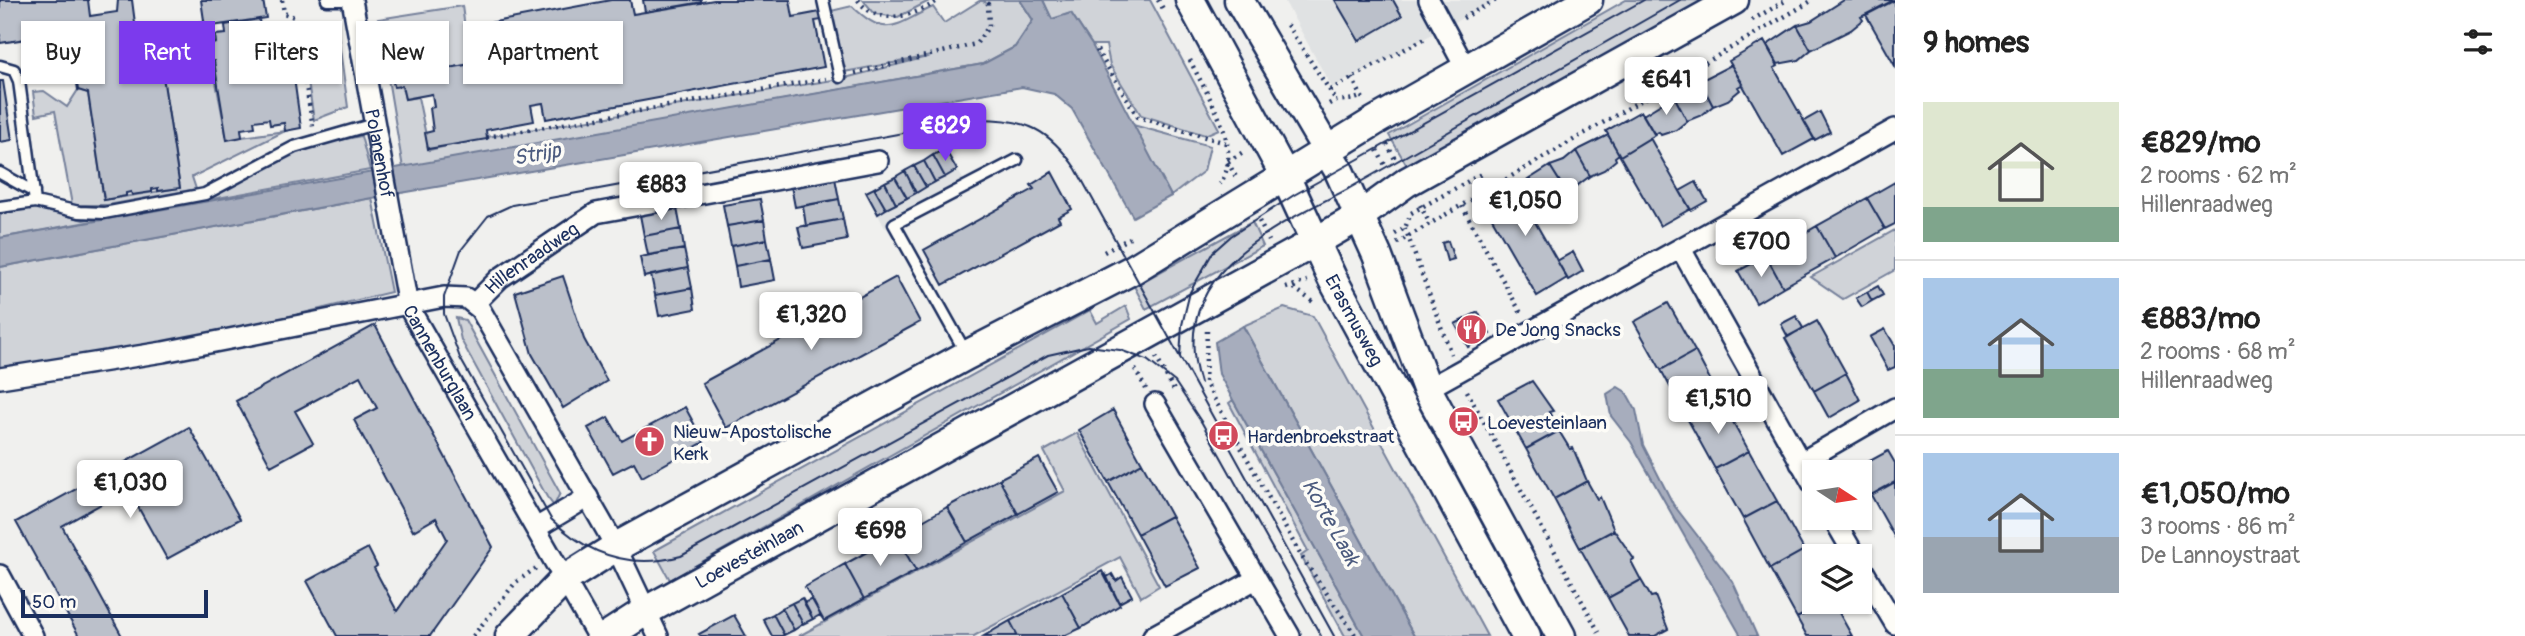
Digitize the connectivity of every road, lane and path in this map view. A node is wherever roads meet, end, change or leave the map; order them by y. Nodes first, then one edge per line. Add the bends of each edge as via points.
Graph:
1 (282, 0) edge
2 (327, 0) edge
3 (353, 0) edge
4 (823, 0) edge
5 (858, 0) edge
6 (939, 0) edge
7 (984, 0) edge
8 (1158, 0) edge
9 (1190, 0) edge
10 (1240, 0) edge
11 (1429, 0) edge
12 (1496, 0) edge
13 (1588, 0) edge
14 (1787, 0) edge
15 (1813, 0) edge
16 (1737, 13) edge
17 (1170, 22) dead end
18 (1285, 22) dead end
19 (1444, 28) junction
20 (1097, 50) dead end
21 (1187, 54) dead end
22 (0, 65) edge
23 (1466, 69) junction
24 (840, 77) junction
25 (1352, 78) junction
26 (1330, 90) junction
27 (1336, 100) dead end
28 (1350, 102) dead end
29 (374, 124) junction
30 (1370, 124) junction
31 (1895, 129) edge
32 (487, 137) dead end
33 (315, 140) junction
34 (1230, 145) junction
35 (1328, 151) junction
36 (1017, 160) dead end
37 (878, 161) dead end
38 (1227, 161) dead end
39 (1492, 168) dead end
40 (0, 173) edge
41 (1285, 176) junction
42 (1403, 185) junction
43 (34, 197) junction
44 (1462, 206) junction
45 (0, 207) edge
46 (1421, 208) junction
47 (1411, 214) junction
48 (1360, 216) junction
49 (1430, 224) junction
50 (1405, 228) junction
51 (1408, 236) junction
52 (1315, 242) junction
53 (1681, 249) junction
54 (1375, 250) junction
55 (1330, 273) junction
56 (1294, 288) dead end
57 (1302, 293) dead end
58 (474, 303) junction
59 (408, 306) junction
60 (1207, 327) dead end
61 (1532, 332) junction
62 (967, 355) junction
63 (1458, 374) junction
64 (0, 378) edge
65 (1427, 389) junction
66 (1155, 404) dead end
67 (1895, 408) edge
68 (1800, 463) junction
69 (1802, 466) edge
70 (588, 497) junction
71 (536, 528) junction
72 (616, 547) junction
73 (0, 575) edge
74 (565, 579) junction
75 (1256, 579) junction
76 (1872, 585) edge
77 (651, 624) edge
78 (1895, 624) edge
79 (33, 636) edge
80 (510, 636) edge
81 (597, 636) edge
82 (607, 636) edge
83 (1153, 636) edge
84 (1290, 636) edge
85 (1356, 636) edge
86 (1525, 636) edge
87 (1561, 636) edge
88 (1601, 636) edge

1 - 33 path via 284,13 294,17
2 - 3 lane, Polanenhof
3 - 29 street, Polanenhof
4 - 24 lane
5 - 6 path via 875,14 898,17 922,11
7 - 24 path via 989,26 976,44
8 - 17 path
9 - 41 main road, Erasmusweg
10 - 35 main road, Erasmusweg
11 - 19 street
12 - 19 path
13 - 23 main road
14 - 16 path
15 - 44 path
16 - 42 main road, Loevesteinlaan
18 - 26 path
19 - 23 street
19 - 25 path
20 - 34 path via 1138,117
21 - 34 path
22 - 43 lane via 14,70 19,81
23 - 30 main road
24 - 32 path
25 - 26 path
25 - 30 path
26 - 27 path
28 - 30 path
29 - 33 lane
29 - 59 street, Polanenhof
30 - 35 main road
30 - 42 path
30 - 42 path
31 - 53 street
33 - 43 lane via 205,194 104,213 79,212
34 - 38 path
35 - 41 main road
35 - 48 main road, Erasmusweg
36 - 62 lane via 894,225
37 - 58 street, Hillenraadweg via 596,213 500,278
39 - 46 path
40 - 43 lane
41 - 52 main road, Erasmusweg
41 - 62 main road via 1132,270
42 - 46 path
42 - 47 path
42 - 48 main road, Loevesteinlaan
43 - 45 lane
44 - 49 path
44 - 61 path
46 - 47 path
46 - 49 path
47 - 50 path
48 - 52 main road, Loevesteinlaan
48 - 54 main road, Erasmusweg
49 - 51 path
50 - 51 path
50 - 54 path
51 - 54 path
51 - 63 path
52 - 55 main road, Erasmusweg
52 - 77 main road, Loevesteinlaan
53 - 61 street
53 - 68 street
54 - 65 main road, Erasmusweg
55 - 56 path
55 - 57 path
55 - 86 main road, Erasmusweg
58 - 59 street, Cannenburglaan via 456,296
58 - 70 street
59 - 64 street
59 - 71 street, Cannenburglaan
60 - 85 path via 1205,382 1301,556
61 - 63 street
62 - 72 main road
63 - 65 street
63 - 88 path
65 - 87 main road, Erasmusweg
66 - 75 street
67 - 68 street
68 - 69 street
70 - 71 street
70 - 72 street
71 - 74 street, Cannenburglaan
72 - 74 main road
72 - 77 street
73 - 79 street
74 - 80 main road
74 - 81 street, Cannenburglaan
75 - 83 street
75 - 84 street
76 - 78 street
77 - 82 main road, Loevesteinlaan

